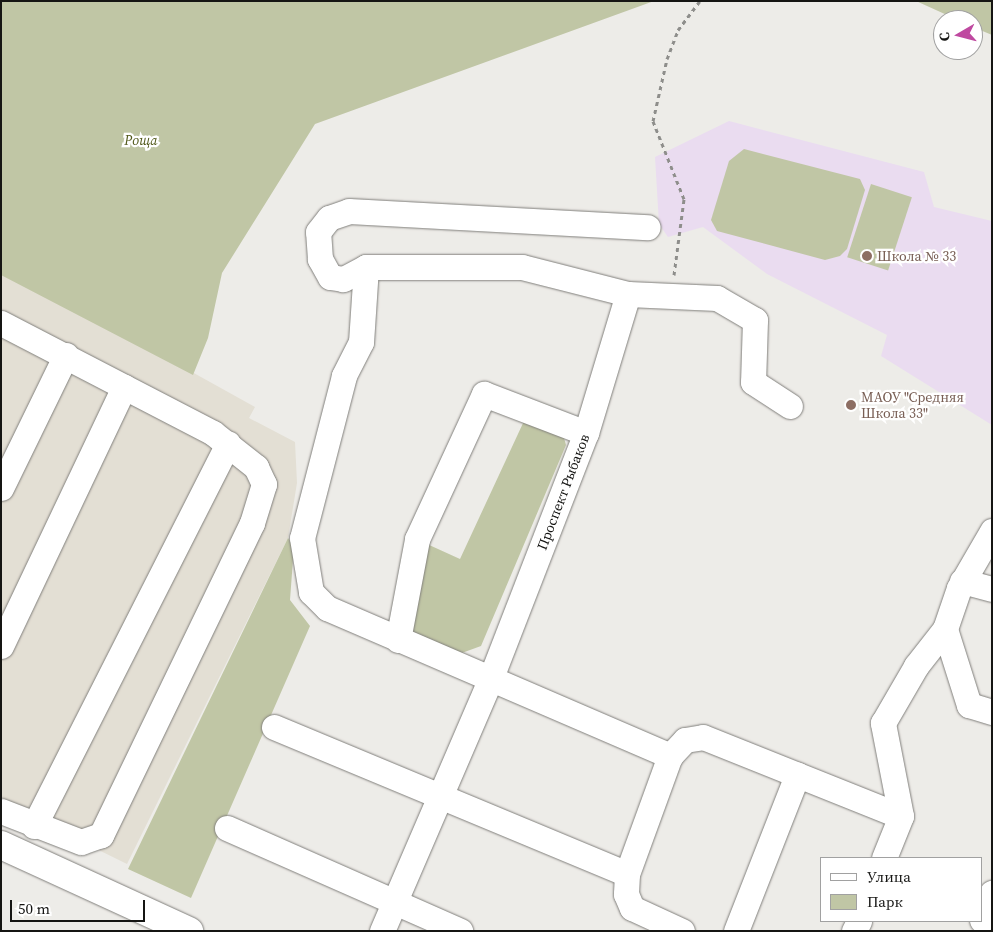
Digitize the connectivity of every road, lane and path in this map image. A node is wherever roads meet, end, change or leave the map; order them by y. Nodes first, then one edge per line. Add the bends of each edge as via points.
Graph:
1 (700, 1) edge
2 (648, 227) dead end
3 (366, 267) junction
4 (628, 294) junction
5 (674, 296) junction
6 (1, 324) edge
7 (66, 355) junction
8 (124, 387) junction
9 (790, 406) dead end
10 (586, 433) junction
11 (228, 443) junction
12 (1, 488) edge
13 (992, 531) edge
14 (962, 581) junction
15 (992, 588) edge
16 (945, 629) junction
17 (398, 640) junction
18 (1, 646) edge
19 (490, 680) junction
20 (992, 712) edge
21 (274, 727) dead end
22 (670, 756) junction
23 (797, 775) junction
24 (438, 797) junction
25 (1, 811) edge
26 (902, 816) junction
27 (34, 826) junction
28 (228, 828) dead end
29 (1, 845) edge
30 (884, 857) edge
31 (627, 874) junction
32 (992, 893) edge
33 (394, 901) junction
34 (983, 917) edge
35 (189, 931) edge
36 (382, 931) edge
37 (460, 931) edge
38 (682, 931) edge
39 (736, 931) edge

1 - 5 path via 678,30 667,59 653,121 684,199
2 - 3 street via 349,211 329,218 316,241 330,277 343,279
3 - 4 street via 522,267
3 - 17 street via 361,342 344,376 302,538 312,592 320,601
4 - 5 street
4 - 10 street, Проспект Рыбаков
5 - 9 street via 717,298 755,320 753,382
6 - 7 street
7 - 8 street
7 - 12 street
8 - 11 street
8 - 18 street
10 - 17 street via 484,394 417,539
10 - 19 street, Проспект Рыбаков
11 - 27 street
11 - 27 street via 262,474 261,498 101,835 85,843
13 - 14 street
14 - 15 street
14 - 16 street
16 - 20 street via 969,705
16 - 26 street via 916,666 882,723
17 - 19 street
19 - 22 street
19 - 24 street, Проспект Рыбаков
21 - 24 street
22 - 23 street via 680,743 703,737
22 - 31 street
23 - 26 street
23 - 39 street
24 - 31 street
24 - 33 street, Проспект Рыбаков
25 - 27 street
26 - 30 street
28 - 33 street
29 - 35 main road
31 - 38 street via 626,894 632,908
32 - 34 street
33 - 36 street, Проспект Рыбаков
33 - 37 street

